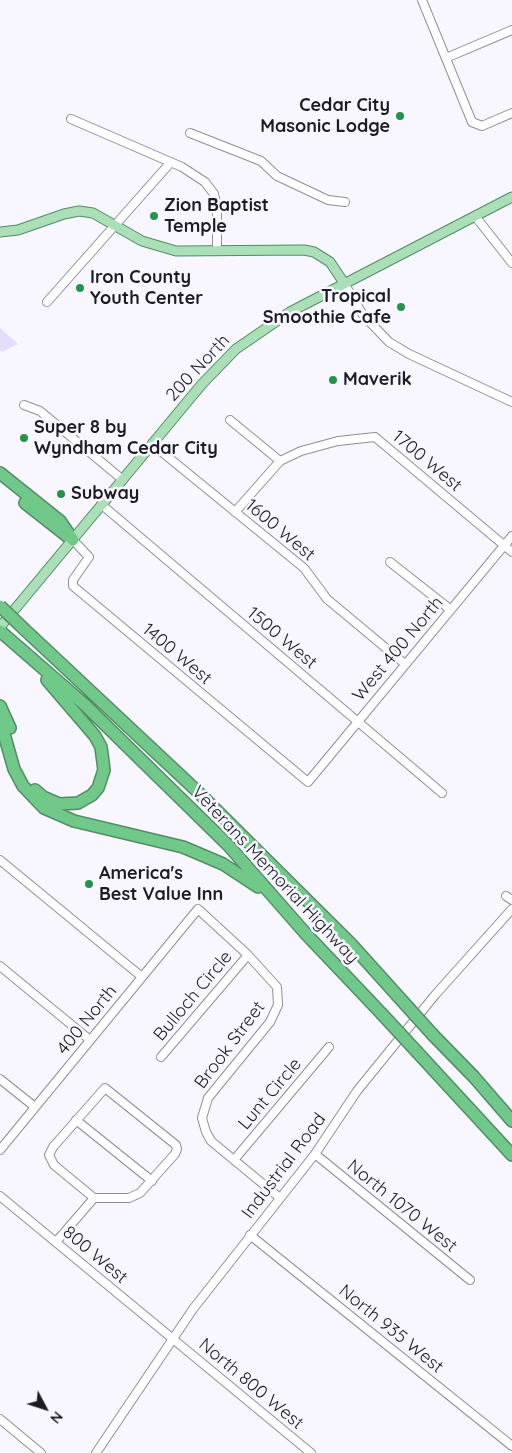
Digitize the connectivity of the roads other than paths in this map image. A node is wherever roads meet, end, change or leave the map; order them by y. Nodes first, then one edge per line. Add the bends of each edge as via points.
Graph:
1 (422, 0) edge
2 (512, 30) edge
3 (446, 58) junction
4 (512, 113) edge
5 (71, 119) dead end
6 (190, 133) dead end
7 (171, 162) junction
8 (512, 197) edge
9 (345, 202) dead end
10 (475, 216) junction
11 (116, 225) junction
12 (0, 232) edge
13 (217, 251) junction
14 (512, 263) edge
15 (344, 283) junction
16 (47, 302) dead end
17 (512, 402) edge
18 (24, 405) dead end
19 (230, 420) dead end
20 (152, 444) junction
21 (280, 461) junction
22 (0, 473) edge
23 (123, 480) junction
24 (0, 482) edge
25 (102, 505) junction
26 (235, 512) junction
27 (512, 536) edge
28 (73, 540) junction
29 (504, 546) junction
30 (512, 552) edge
31 (390, 562) dead end
32 (0, 606) edge
33 (451, 610) junction
34 (0, 627) edge
35 (0, 631) edge
36 (26, 654) junction
37 (406, 664) junction
38 (0, 706) edge
39 (0, 720) edge
40 (358, 722) junction
41 (308, 782) joint
42 (442, 793) dead end
43 (0, 860) edge
44 (198, 909) joint
45 (512, 909) edge
46 (306, 934) junction
47 (248, 955) junction
48 (0, 966) edge
49 (142, 977) junction
50 (90, 1040) junction
51 (329, 1047) dead end
52 (161, 1057) dead end
53 (0, 1079) edge
54 (35, 1107) junction
55 (76, 1120) junction
56 (512, 1121) edge
57 (0, 1150) edge
58 (315, 1154) junction
59 (512, 1155) edge
60 (234, 1160) junction
61 (152, 1181) junction
62 (0, 1196) edge
63 (94, 1198) junction
64 (280, 1198) junction
65 (250, 1234) junction
66 (56, 1242) junction
67 (470, 1280) dead end
68 (172, 1338) junction
69 (0, 1419) edge
70 (512, 1446) edge
71 (41, 1453) edge
72 (96, 1453) edge
73 (311, 1453) edge

1 - 3 street
2 - 3 street
3 - 4 street via 476,126
5 - 7 street
6 - 9 street via 261,161 277,176 328,200
7 - 11 street
7 - 13 street via 196,174 214,194 218,216
8 - 10 main road, 200 North
10 - 14 street
10 - 15 main road, 200 North
11 - 12 main road via 93,213 79,212
11 - 13 main road via 142,242 158,247
11 - 16 street
13 - 15 main road via 314,252 330,262
15 - 17 street via 363,315 389,342
15 - 20 main road, 200 North via 272,322 236,349
18 - 23 street via 40,410
19 - 21 street
20 - 23 main road, 200 North
20 - 26 street, 1600 West
21 - 26 street, 1700 West
21 - 29 street, 1700 West via 301,451 338,441 375,437
22 - 28 highway via 60,521
23 - 25 main road, 200 North
24 - 28 highway
25 - 28 main road, 200 North
25 - 40 street, 1500 West
26 - 37 street, 1600 West via 304,568 327,599
27 - 29 street, West 400 North
28 - 34 main road, 200 North
28 - 41 street, 1400 West via 90,557 73,580 73,586
29 - 30 street, 1700 West
29 - 33 street, West 400 North
31 - 33 street
32 - 56 highway, Veterans Memorial Highway, bridge via 204,798 351,944
33 - 37 street, West 400 North
35 - 36 highway, Veterans Memorial Highway
36 - 38 highway via 101,747 104,770 92,795 78,803 59,804 43,797 24,776
36 - 46 highway, Veterans Memorial Highway via 84,704 228,846
37 - 40 street, West 400 North
39 - 46 highway via 14,769 23,786 44,808 74,821 183,847 224,864 272,898
40 - 41 street, West 400 North
40 - 42 street, 1500 West
43 - 49 street
44 - 47 street, Brook Street
44 - 49 street, 400 North
45 - 58 street, Industrial Road via 393,1045 357,1091
46 - 59 highway, Veterans Memorial Highway, bridge
47 - 52 street, Bulloch Circle
47 - 60 street, Brook Street via 277,987 278,1005 270,1022 208,1098 203,1113 208,1136
48 - 50 street
49 - 50 street, 400 North
50 - 54 street, 400 North
51 - 60 street, Lunt Circle
53 - 54 street
54 - 57 street, 400 North
55 - 61 street
55 - 61 street via 101,1090 110,1090 176,1145 175,1154
55 - 63 street via 53,1148 50,1160
58 - 64 street, Industrial Road
58 - 67 street, North 1070 West
60 - 64 street, Brook Street
61 - 63 street via 140,1193 128,1198
62 - 66 street, 800 West
63 - 66 street
64 - 65 street, Industrial Road
65 - 68 street, Industrial Road
65 - 70 street, North 935 West
66 - 68 street, 800 West
68 - 72 street, Industrial Road
68 - 73 street, North 800 West
69 - 71 street

